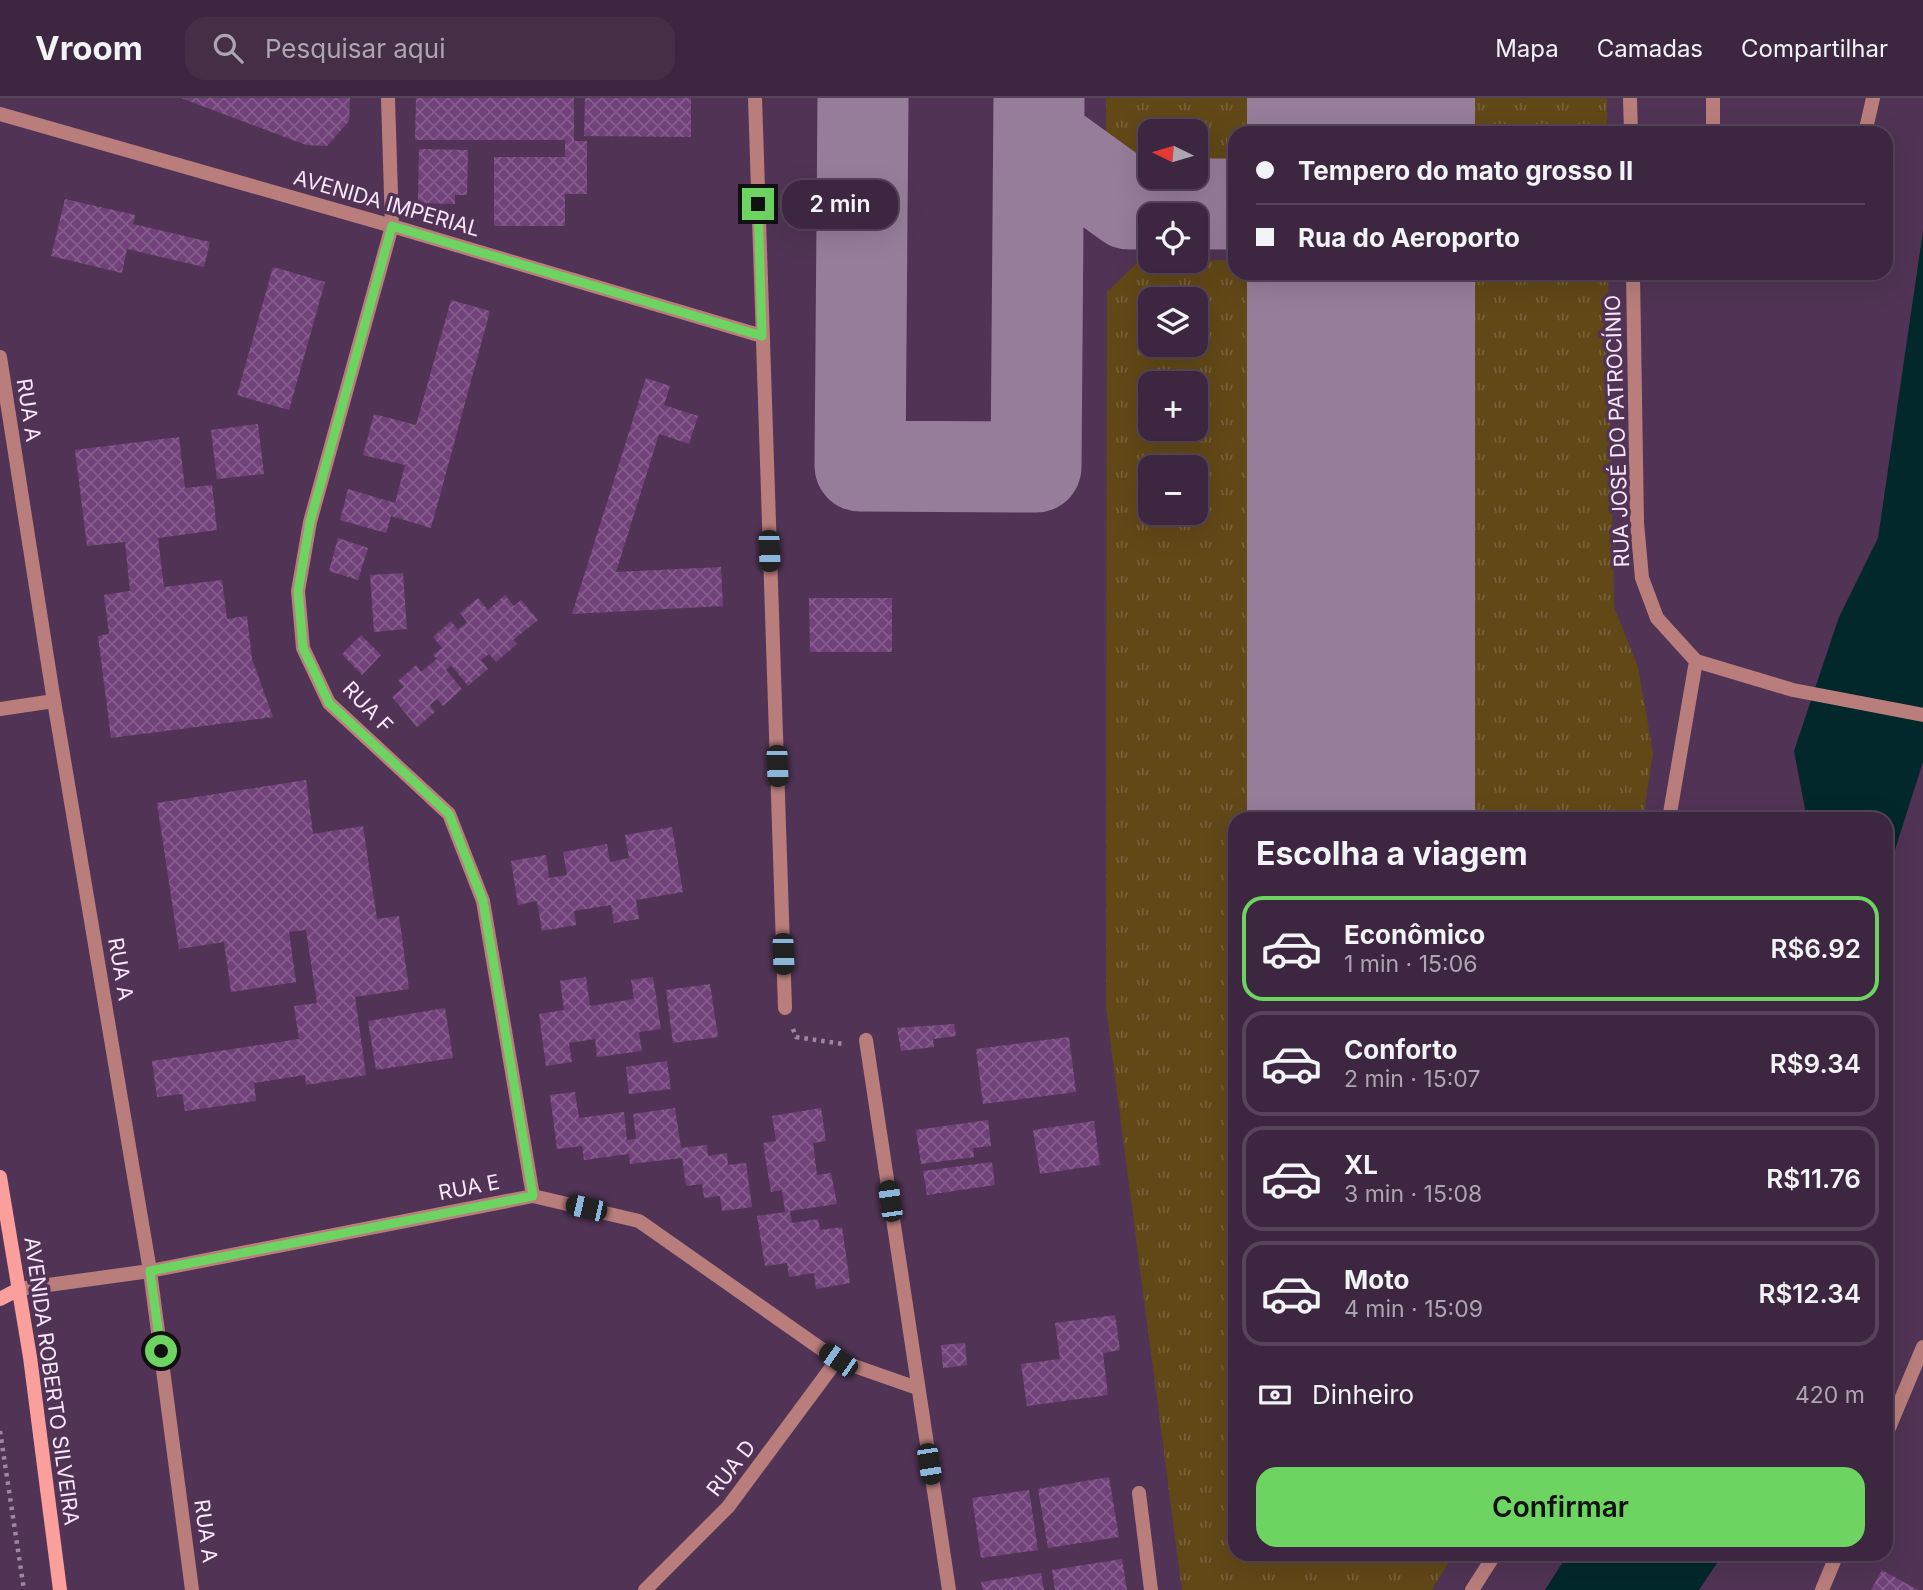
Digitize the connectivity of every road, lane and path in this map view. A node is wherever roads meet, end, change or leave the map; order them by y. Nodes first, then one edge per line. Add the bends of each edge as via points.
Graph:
1 (388, 98) edge
2 (755, 98) edge
3 (1630, 98) edge
4 (1713, 98) edge
5 (1873, 98) edge
6 (0, 114) edge
7 (1631, 126) edge
8 (1713, 126) edge
9 (1867, 126) edge
10 (392, 226) junction
11 (1633, 280) edge
12 (762, 336) junction
13 (0, 357) edge
14 (1696, 661) junction
15 (54, 701) junction
16 (0, 709) edge
17 (1923, 715) edge
18 (1670, 812) edge
19 (785, 1008) joint
20 (866, 1040) joint
21 (0, 1177) edge
22 (2, 1195) edge
23 (533, 1196) junction
24 (150, 1271) junction
25 (19, 1289) junction
26 (0, 1299) edge
27 (1923, 1348) edge
28 (838, 1360) junction
29 (917, 1388) junction
30 (1893, 1419) edge
31 (0, 1431) edge
32 (1139, 1493) dead end
33 (1491, 1561) edge
34 (1834, 1561) edge
35 (24, 1590) edge
36 (60, 1590) edge
37 (192, 1590) edge
38 (645, 1590) edge
39 (949, 1590) edge
40 (1151, 1590) edge
41 (1472, 1590) edge
42 (1822, 1590) edge

1 - 10 street, RUA F
2 - 12 street
3 - 7 street
4 - 8 street
5 - 9 street
6 - 10 street, AVENIDA IMPERIAL
10 - 12 street, AVENIDA IMPERIAL
10 - 23 street, RUA F via 310,522 298,591 303,648 329,703 449,814 483,901
11 - 14 street, RUA JOSÉ DO PATROCÍNIO via 1642,578 1657,618
12 - 19 street
13 - 15 street, RUA A
14 - 17 street via 1793,690
14 - 18 street
15 - 16 street
15 - 24 street, RUA A
19 - 20 path via 796,1037 840,1045
20 - 29 street
21 - 22 street, AVENIDA ROBERTO SILVEIRA
22 - 25 street, AVENIDA ROBERTO SILVEIRA
23 - 24 street, RUA E
23 - 28 street, RUA E via 639,1221
24 - 25 street, RUA E
24 - 37 street, RUA A
25 - 26 street
25 - 36 street, AVENIDA ROBERTO SILVEIRA
27 - 30 street
28 - 29 street, RUA E
28 - 38 street, RUA D via 728,1507
29 - 39 street
31 - 35 path
32 - 40 street
33 - 41 street
34 - 42 street

